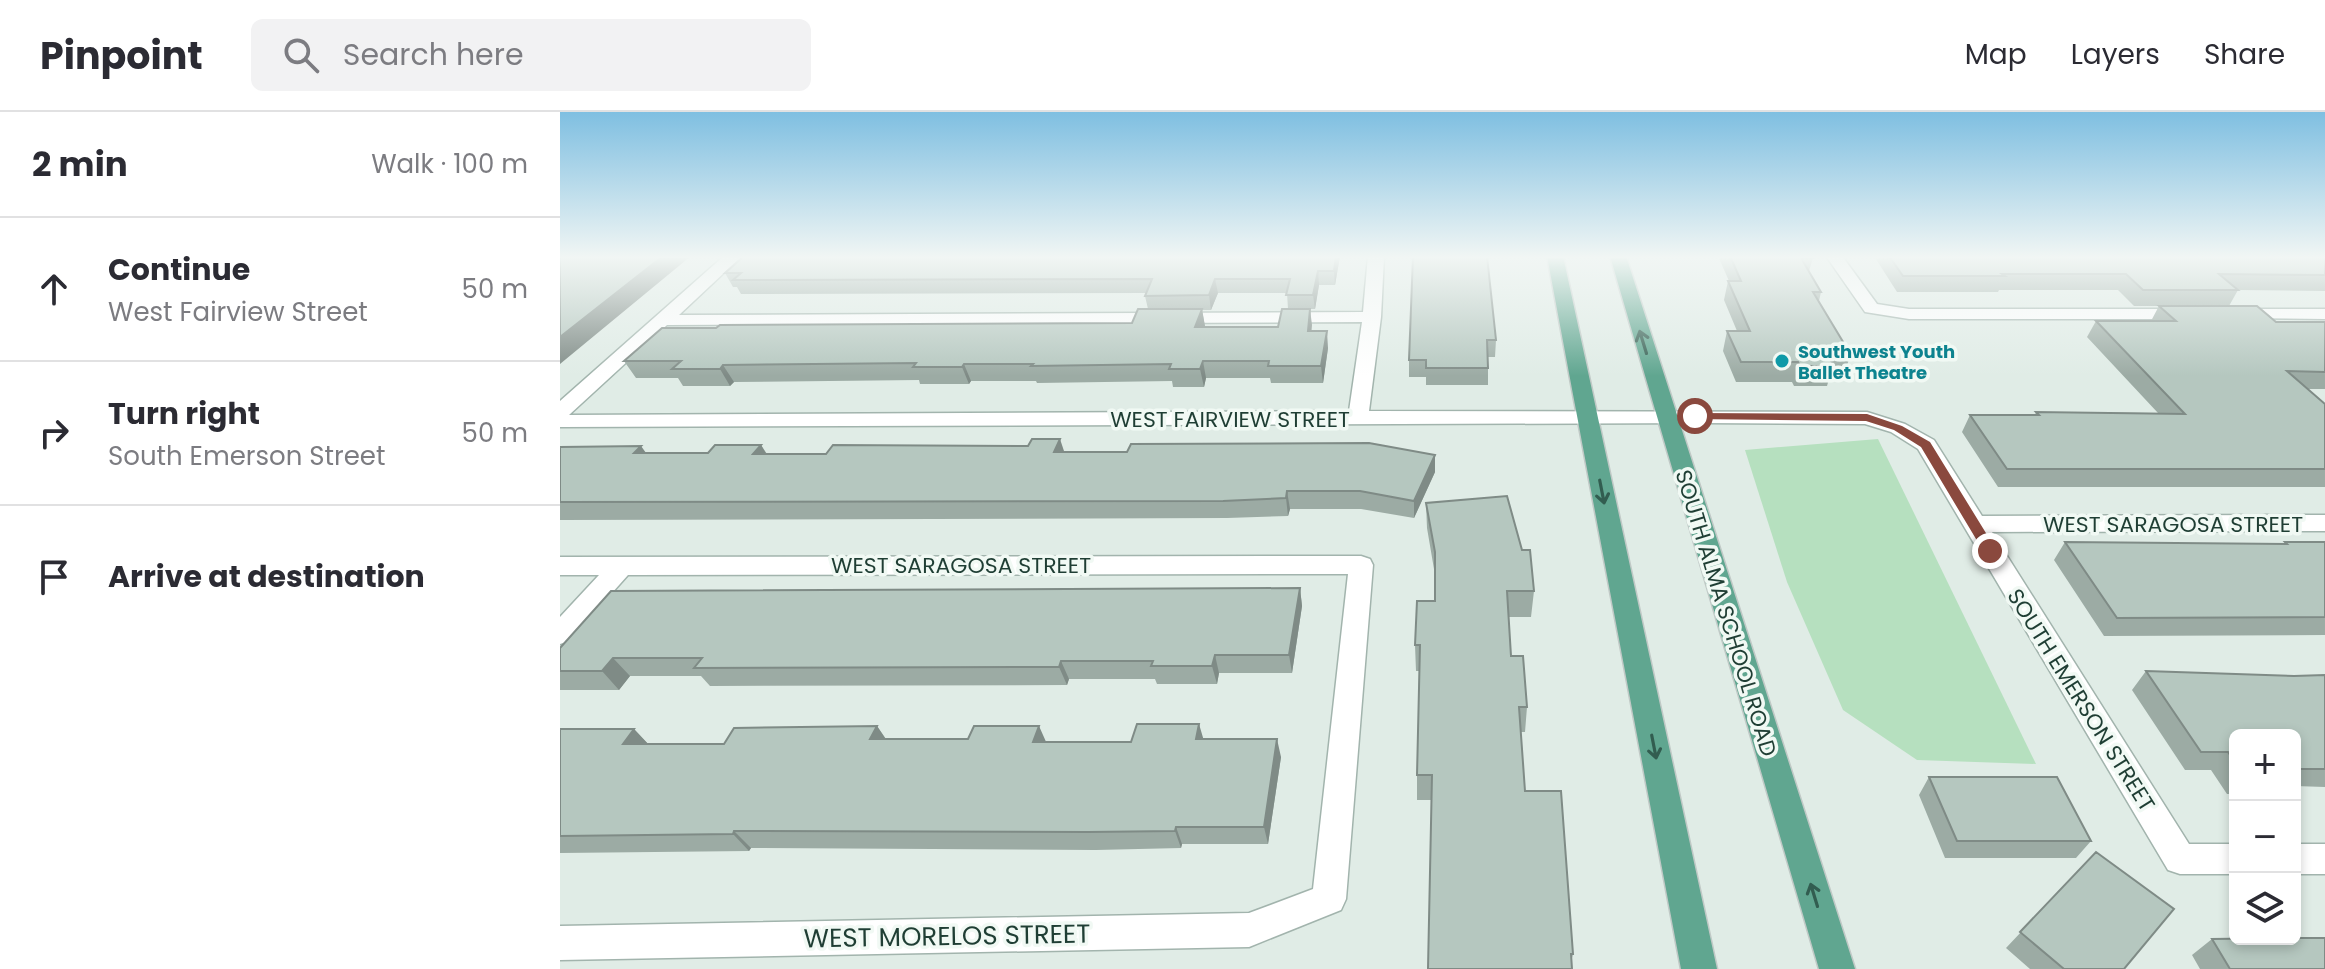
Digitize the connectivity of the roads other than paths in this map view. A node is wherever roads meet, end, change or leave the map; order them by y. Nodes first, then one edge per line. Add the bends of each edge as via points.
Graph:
1 (690, 296) edge
2 (1373, 296) edge
3 (1563, 296) edge
4 (1630, 296) edge
5 (1862, 296) edge
6 (2325, 314) edge
7 (1372, 317) junction
8 (663, 320) junction
9 (560, 412) edge
10 (1588, 416) junction
11 (1666, 416) junction
12 (1358, 419) junction
13 (560, 421) edge
14 (1898, 428) joint
15 (2325, 523) edge
16 (1974, 524) junction
17 (622, 565) junction
18 (560, 566) edge
19 (560, 634) edge
20 (2229, 859) edge
21 (2301, 859) edge
22 (2325, 859) edge
23 (1329, 899) joint
24 (560, 943) edge
25 (1699, 969) edge
26 (1837, 969) edge

1 - 8 street
2 - 7 street
3 - 10 main road
11 -> 4 main road, SOUTH ALMA SCHOOL ROAD
5 - 6 street via 1871,308 1909,314
7 - 8 street
7 - 12 street
8 - 9 street
10 - 11 street, WEST FAIRVIEW STREET
10 - 12 street, WEST FAIRVIEW STREET
10 -> 25 main road
11 - 14 street, WEST FAIRVIEW STREET via 1867,418
26 -> 11 main road, SOUTH ALMA SCHOOL ROAD
12 - 13 street, WEST FAIRVIEW STREET
14 - 16 street, SOUTH EMERSON STREET via 1926,445
15 - 16 street, WEST SARAGOSA STREET
16 - 20 street, SOUTH EMERSON STREET via 2180,859
17 - 18 street, WEST SARAGOSA STREET
17 - 19 street
17 - 23 street, WEST SARAGOSA STREET via 1361,565
21 - 22 street
23 - 24 street, WEST MORELOS STREET via 1249,930

